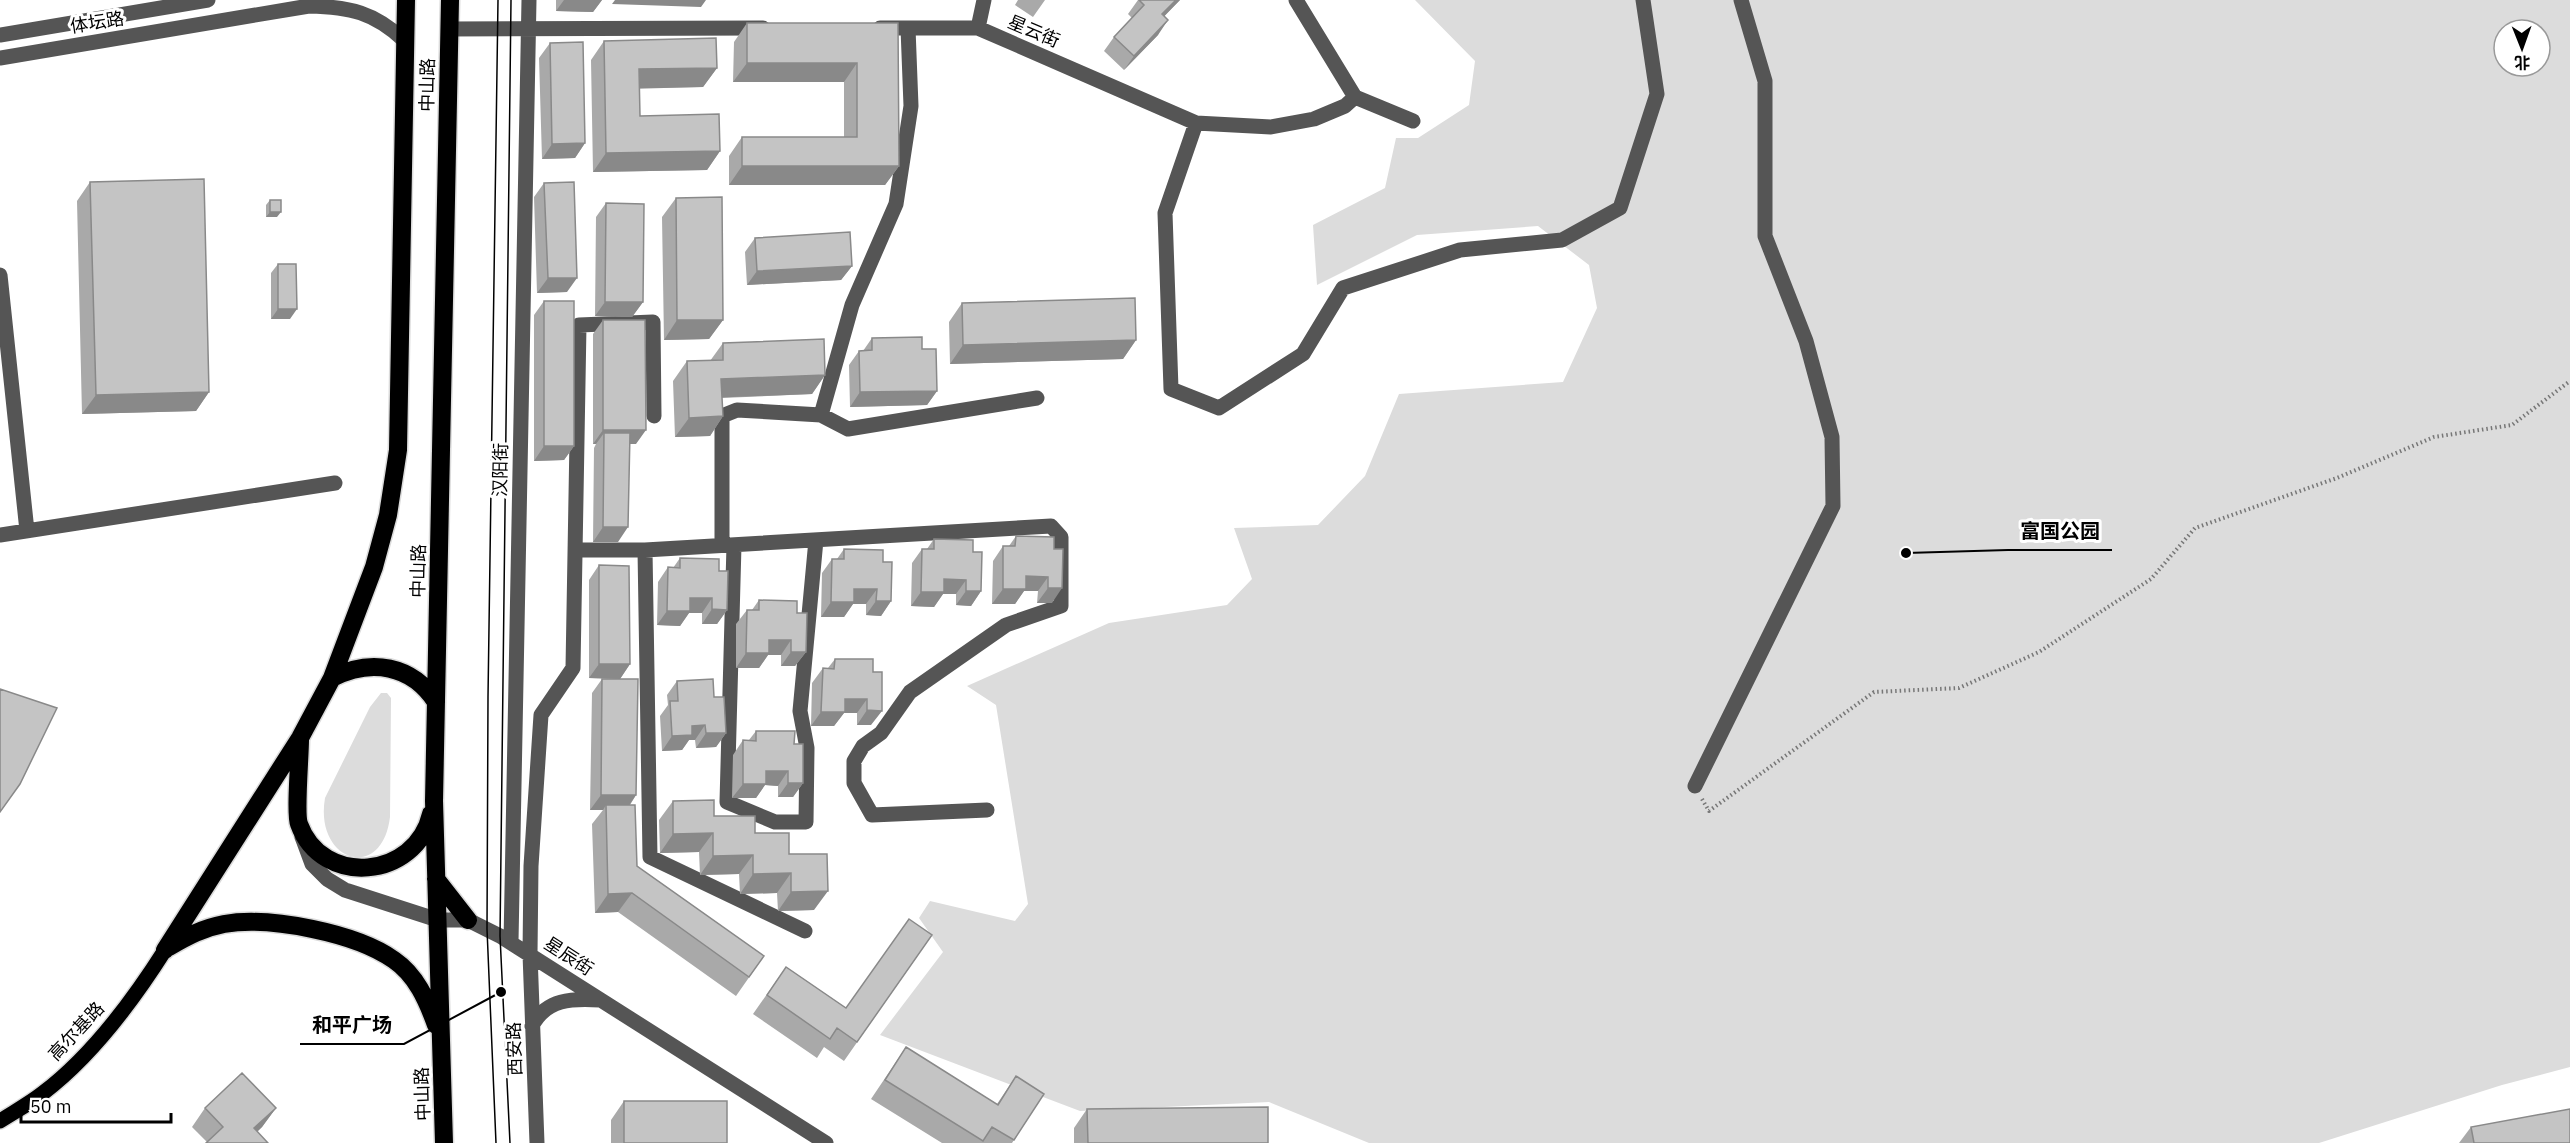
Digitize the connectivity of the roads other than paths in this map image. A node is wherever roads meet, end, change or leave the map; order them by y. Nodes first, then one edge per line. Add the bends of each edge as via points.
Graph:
1 (208, 0) edge
2 (406, 0) edge
3 (450, 0) edge
4 (529, 0) edge
5 (984, 0) edge
6 (1296, 0) edge
7 (1643, 0) edge
8 (1741, 0) edge
9 (777, 28) edge
10 (860, 28) edge
11 (908, 28) junction
12 (978, 28) junction
13 (449, 29) junction
14 (528, 29) junction
15 (0, 35) edge
16 (405, 41) junction
17 (0, 58) edge
18 (1354, 97) junction
19 (1413, 121) dead end
20 (1196, 123) junction
21 (0, 275) edge
22 (1037, 398) dead end
23 (821, 415) junction
24 (654, 416) dead end
25 (335, 483) dead end
26 (27, 531) junction
27 (0, 535) edge
28 (816, 540) junction
29 (728, 545) junction
30 (575, 550) junction
31 (645, 550) junction
32 (332, 678) junction
33 (436, 702) junction
34 (300, 738) junction
35 (1695, 786) road end
36 (434, 801) junction
37 (987, 810) dead end
38 (299, 823) junction
39 (436, 879) junction
40 (438, 920) junction
41 (468, 920) junction
42 (805, 931) dead end
43 (511, 942) junction
44 (165, 950) junction
45 (530, 954) junction
46 (603, 1000) junction
47 (532, 1026) junction
48 (441, 1040) junction
49 (0, 1121) edge
50 (444, 1143) edge
51 (537, 1143) edge
52 (826, 1143) edge

1 - 15 street, 体坛路
2 - 16 highway, 中山路
3 - 13 highway, 中山路
4 - 14 street, 汉阳街
5 - 12 street
6 - 18 street
7 - 20 street via 1657,94 1620,208 1562,240 1460,250 1343,288 1303,354 1219,408 1171,389 1165,213
8 - 35 street via 1765,81 1765,236 1806,341 1832,437 1833,506
9 - 14 street
10 - 11 street, 星云街
11 - 12 street, 星云街
11 - 23 street via 910,106 896,204 852,305
12 - 20 street, 星云街
13 - 14 street
13 - 33 highway, 中山路
14 - 43 street, 汉阳街
16 - 17 street, 体坛路 via 389,26 366,14 341,7 309,6
16 - 32 highway, 中山路 via 398,450 388,515 374,567
18 - 19 street
18 - 20 street via 1345,106 1314,119 1271,127
21 - 26 street
22 - 23 street via 848,429
23 - 29 street via 737,410 722,416
24 - 30 street, 西安路 via 653,322 579,325
25 - 26 street
26 - 27 street
28 - 29 street
28 - 29 street via 800,711 807,748 806,822 775,822 727,802
28 - 37 street via 1051,526 1061,537 1061,606 1006,625 910,692 881,733 863,746 854,761 855,783 872,815
29 - 31 street
30 - 31 street
30 - 45 street, 西安路 via 573,668 541,715 531,866
31 - 42 street via 650,857
32 - 33 highway via 349,669 390,669 425,686
32 - 34 highway, 中山路
33 - 36 highway, 中山路
34 - 38 highway
34 - 44 highway, 中山路
36 - 38 highway via 425,833 399,859 362,869 325,856
36 - 39 highway, 中山路
38 - 40 street, 星辰街 via 312,864 327,879 345,890
39 - 40 highway, 中山路
39 - 41 highway
40 - 41 street, 星辰街
40 - 48 highway, 中山路
41 - 43 street, 星辰街
43 - 45 street, 星辰街
44 - 48 highway via 196,931 226,923 296,927 365,945 394,960 417,982
44 - 49 main road, 高尔基路 via 141,987 94,1044 43,1093
45 - 46 street, 星辰街
45 - 47 street, 西安路
46 - 47 street via 555,1003 538,1014
46 - 52 street, 星辰街
47 - 51 street, 西安路
48 - 50 highway, 中山路

